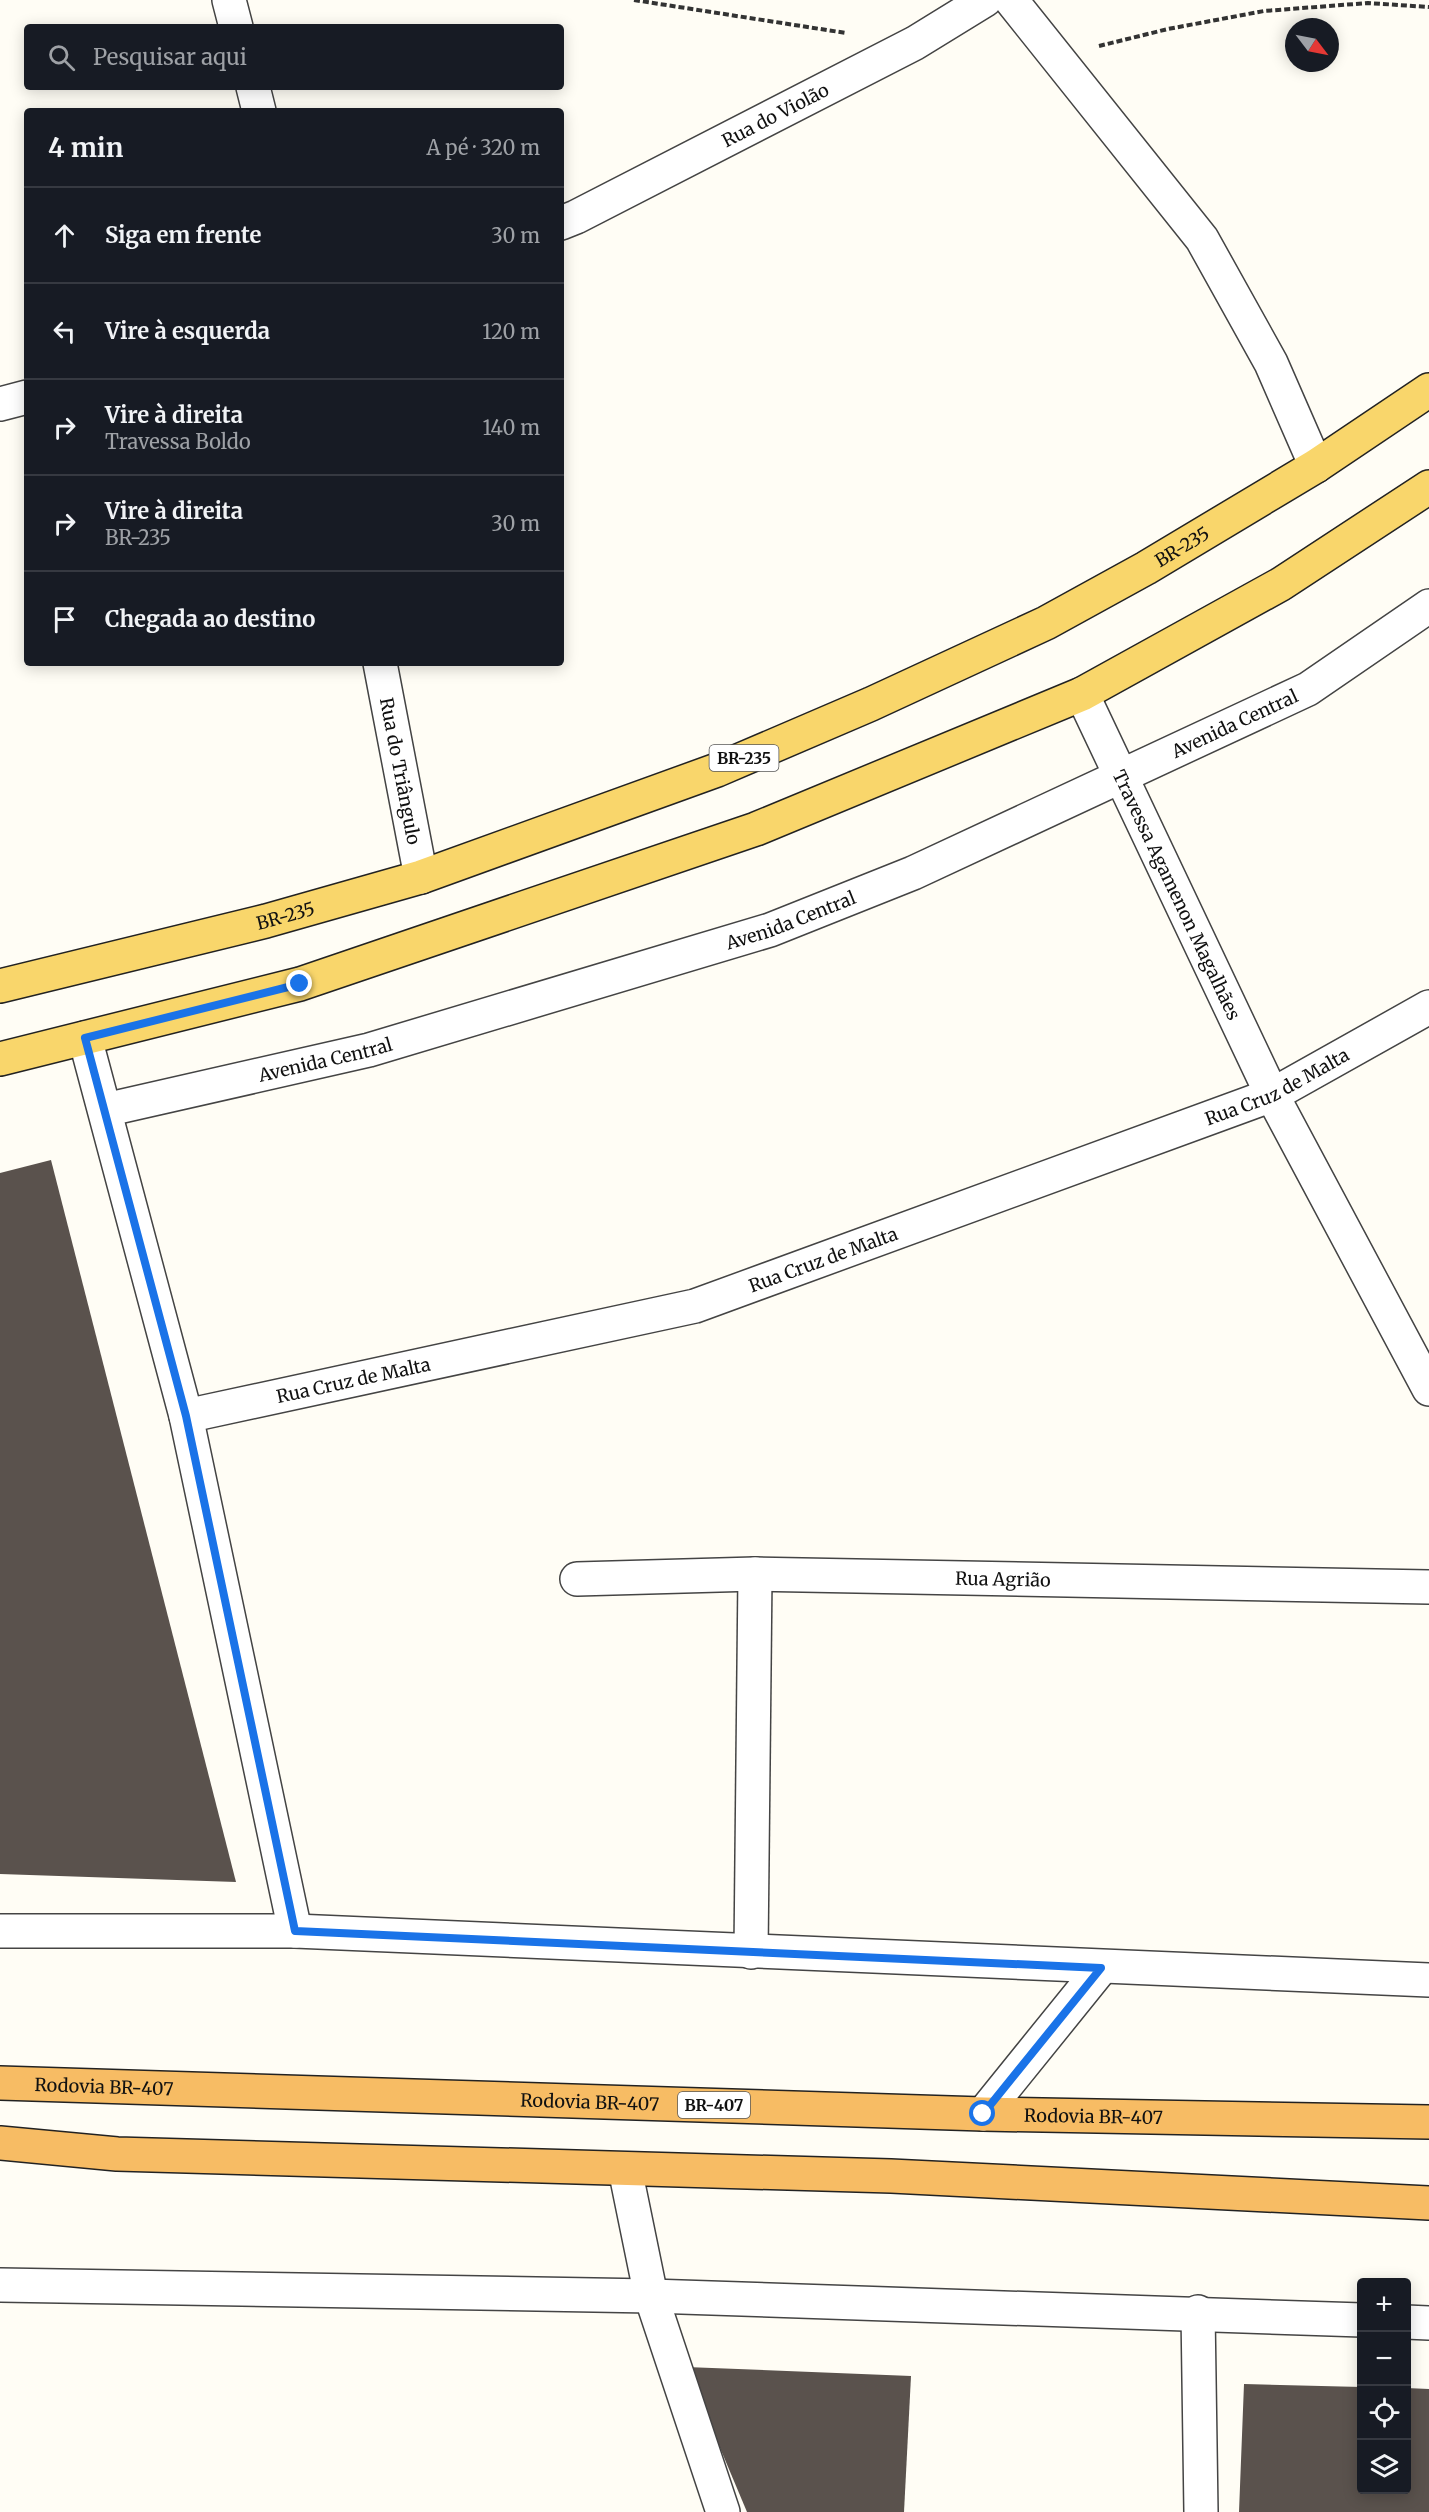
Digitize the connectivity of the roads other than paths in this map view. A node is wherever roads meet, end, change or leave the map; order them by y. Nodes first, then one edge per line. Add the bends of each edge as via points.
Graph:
1 (229, 0) edge
2 (985, 0) edge
3 (1011, 0) edge
4 (235, 24) edge
5 (254, 90) edge
6 (258, 108) edge
7 (564, 222) edge
8 (1429, 390) edge
9 (24, 398) edge
10 (0, 405) edge
11 (1316, 466) junction
12 (1429, 487) edge
13 (1429, 606) edge
14 (381, 666) edge
15 (1082, 694) junction
16 (1121, 776) junction
17 (421, 877) junction
18 (0, 986) edge
19 (1429, 1007) edge
20 (85, 1038) junction
21 (0, 1059) edge
22 (1272, 1095) junction
23 (105, 1110) junction
24 (1429, 1389) edge
25 (186, 1416) junction
26 (755, 1574) junction
27 (577, 1579) dead end
28 (1429, 1587) edge
29 (0, 1930) edge
30 (295, 1931) junction
31 (751, 1952) junction
32 (1101, 1968) junction
33 (1429, 1980) edge
34 (0, 2083) edge
35 (983, 2114) junction
36 (1429, 2122) edge
37 (0, 2143) edge
38 (625, 2169) junction
39 (1429, 2203) edge
40 (0, 2285) edge
41 (651, 2296) junction
42 (1198, 2312) junction
43 (1357, 2320) edge
44 (1411, 2322) edge
45 (1429, 2323) edge
46 (723, 2512) edge
47 (1202, 2512) edge

1 - 4 street
2 - 7 street, Rua do Violão via 915,43
3 - 11 street via 1202,239 1271,363
5 - 6 street
8 - 11 main road, BR-235 / BR-235
9 - 10 street
11 - 17 main road, BR-235 / BR-235 via 1046,623 871,704 717,770
12 - 15 main road via 1281,584
13 - 16 street, Avenida Central via 1308,689
14 - 17 street, Rua do Triângulo
15 - 16 street, Travessa Agamenon Magalhães
15 - 20 main road via 756,829 300,984
16 - 22 street, Travessa Agamenon Magalhães
16 - 23 street, Avenida Central via 913,873 770,930 369,1050
17 - 18 main road, BR-235 / BR-235 via 267,921
19 - 22 street, Rua Cruz de Malta
20 - 21 main road
20 - 23 street
22 - 24 street, Travessa Agamenon Magalhães
22 - 25 street, Rua Cruz de Malta via 695,1306
23 - 25 street
25 - 30 street
26 - 27 street, Rua Agrião
26 - 28 street, Rua Agrião
26 - 31 street
29 - 30 street
30 - 31 street
31 - 32 street
32 - 33 street
32 - 35 street
34 - 35 highway, Rodovia BR-407 / BR-407
35 - 36 highway, Rodovia BR-407 / BR-407
37 - 38 highway via 117,2154
38 - 39 highway via 891,2176
38 - 41 street
40 - 41 street
41 - 42 street
41 - 46 street
42 - 43 street
42 - 47 street
44 - 45 street

